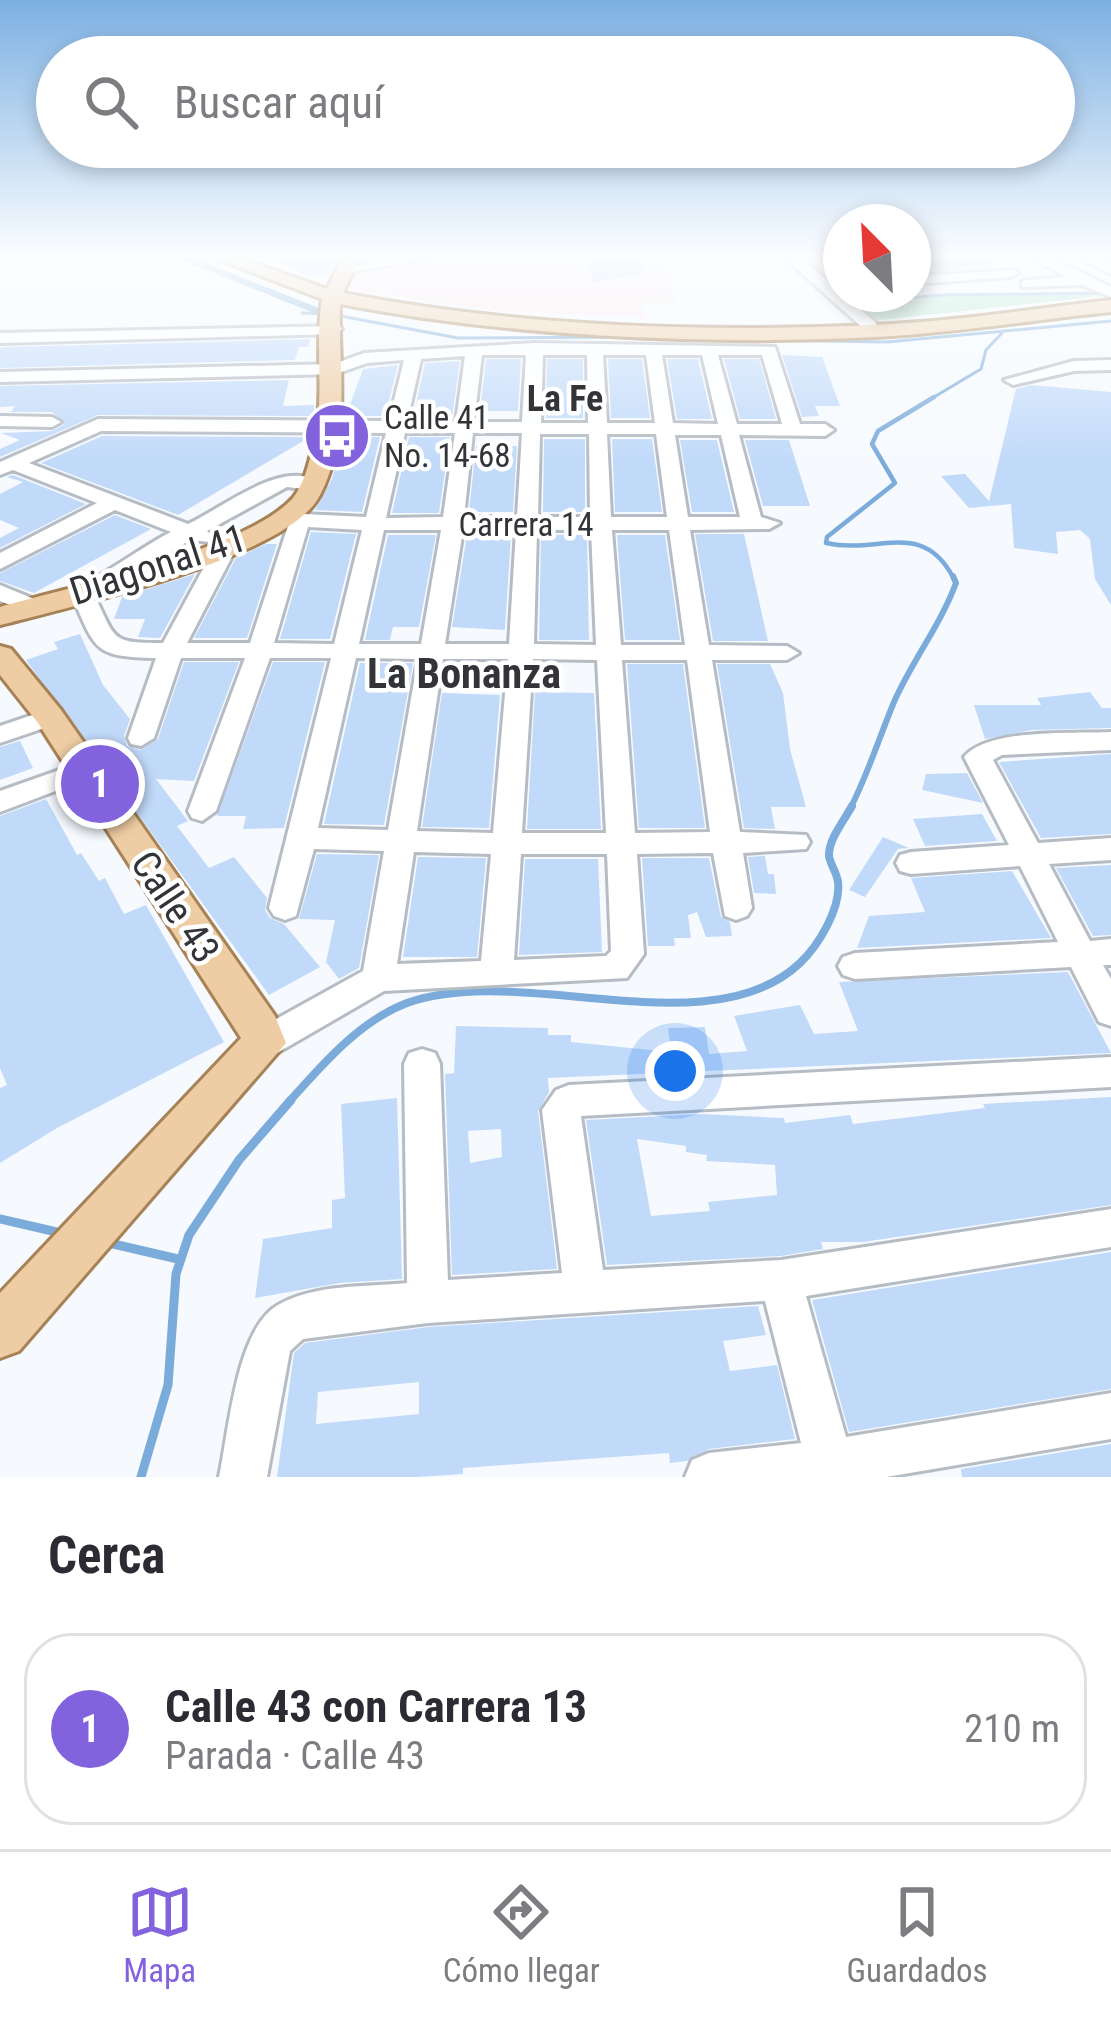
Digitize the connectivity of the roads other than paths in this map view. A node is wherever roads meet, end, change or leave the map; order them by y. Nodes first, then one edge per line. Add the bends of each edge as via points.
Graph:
1 (85, 327) edge
2 (338, 327) edge
3 (634, 327) edge
4 (907, 327) edge
5 (0, 338) edge
6 (535, 348) junction
7 (596, 348) junction
8 (652, 349) junction
9 (474, 350) junction
10 (710, 350) junction
11 (414, 354) junction
12 (1111, 365) edge
13 (336, 369) junction
14 (0, 376) edge
15 (1013, 380) dead end
16 (0, 421) edge
17 (22, 421) junction
18 (52, 422) dead end
19 (397, 429) junction
20 (0, 430) edge
21 (328, 430) junction
22 (465, 430) junction
23 (531, 430) junction
24 (597, 430) junction
25 (663, 430) junction
26 (727, 430) junction
27 (793, 430) junction
28 (825, 430) dead end
29 (6, 466) edge
30 (313, 484) junction
31 (115, 502) junction
32 (291, 521) junction
33 (528, 523) junction
34 (375, 524) junction
35 (453, 524) junction
36 (601, 524) junction
37 (681, 524) junction
38 (193, 532) junction
39 (225, 546) junction
40 (0, 562) edge
41 (90, 589) junction
42 (0, 592) edge
43 (31, 606) junction
44 (0, 616) edge
45 (429, 651) junction
46 (170, 652) junction
47 (346, 652) junction
48 (521, 652) junction
49 (787, 652) dead end
50 (609, 653) junction
51 (695, 653) junction
52 (259, 654) junction
53 (8, 670) edge
54 (50, 717) junction
55 (0, 735) edge
56 (141, 738) dead end
57 (1111, 741) edge
58 (85, 770) junction
59 (0, 802) edge
60 (202, 811) dead end
61 (303, 838) junction
62 (404, 838) junction
63 (795, 842) dead end
64 (620, 843) junction
65 (723, 843) junction
66 (508, 844) junction
67 (1111, 849) edge
68 (1028, 854) junction
69 (911, 863) dead end
70 (285, 908) dead end
71 (736, 908) dead end
72 (1096, 953) edge
73 (855, 966) dead end
74 (497, 971) junction
75 (378, 978) junction
76 (1111, 1012) edge
77 (263, 1043) junction
78 (422, 1064) dead end
79 (1111, 1072) edge
80 (1111, 1228) edge
81 (781, 1280) junction
82 (585, 1292) junction
83 (428, 1302) junction
84 (0, 1332) edge
85 (1111, 1416) edge
86 (831, 1470) edge
87 (243, 1477) edge
88 (709, 1477) edge

1 - 5 street
2 - 13 main road
3 - 4 main road
6 - 7 street
6 - 9 street
6 - 23 street
7 - 8 street
7 - 24 street
8 - 10 street
8 - 25 street
9 - 11 street
9 - 22 street
10 - 26 street
10 - 27 street via 769,350
11 - 13 street
11 - 19 street
12 - 15 street
13 - 14 street
13 - 21 main road
16 - 17 street
17 - 18 street
17 - 20 street
19 - 21 street
19 - 22 street
19 - 34 street
21 - 29 street via 98,425
21 - 30 main road
22 - 23 street
22 - 35 street
23 - 24 street
23 - 33 street
24 - 25 street
24 - 36 street
25 - 26 street
25 - 37 street
26 - 27 street
26 - 37 street, Carrera 14 via 760,523
27 - 28 street
29 - 31 street
30 - 32 main road
30 - 38 street via 283,481
31 - 38 street
31 - 40 street
32 - 34 street, Carrera 14
32 - 39 main road, Diagonal 41
32 - 52 street
33 - 35 street, Carrera 14
33 - 36 street, Carrera 14
33 - 48 street
34 - 35 street, Carrera 14
34 - 47 street
35 - 45 street
36 - 37 street, Carrera 14
36 - 50 street
37 - 51 street
38 - 39 street
38 - 41 street
39 - 41 main road, Diagonal 41
39 - 46 street
41 - 43 main road, Diagonal 41
41 - 46 street via 109,647
41 - 53 main road via 35,626
42 - 43 street
43 - 44 main road
45 - 47 street
45 - 48 street
45 - 62 street
46 - 52 street
46 - 56 street
47 - 52 street
47 - 61 street
48 - 50 street
48 - 66 street
49 - 51 street
50 - 51 street
50 - 64 street
51 - 65 street
52 - 60 street
53 - 54 main road, Calle 43
54 - 55 street
54 - 58 main road, Calle 43
57 - 68 street via 997,747 978,757
58 - 59 street
58 - 77 main road, Calle 43
61 - 62 street
61 - 70 street
62 - 66 street
62 - 75 street
63 - 65 street
64 - 65 street
64 - 66 street
64 - 74 street via 628,954 615,969
65 - 71 street
66 - 74 street
67 - 68 street
68 - 69 street
68 - 72 street
72 - 73 street
72 - 76 street
74 - 75 street
75 - 77 street
77 - 84 main road
78 - 83 street
79 - 82 street via 569,1101 561,1110
80 - 81 street
81 - 82 street
81 - 86 street
82 - 83 street
83 - 87 street via 326,1312 291,1321 270,1340
85 - 86 street
86 - 88 street

